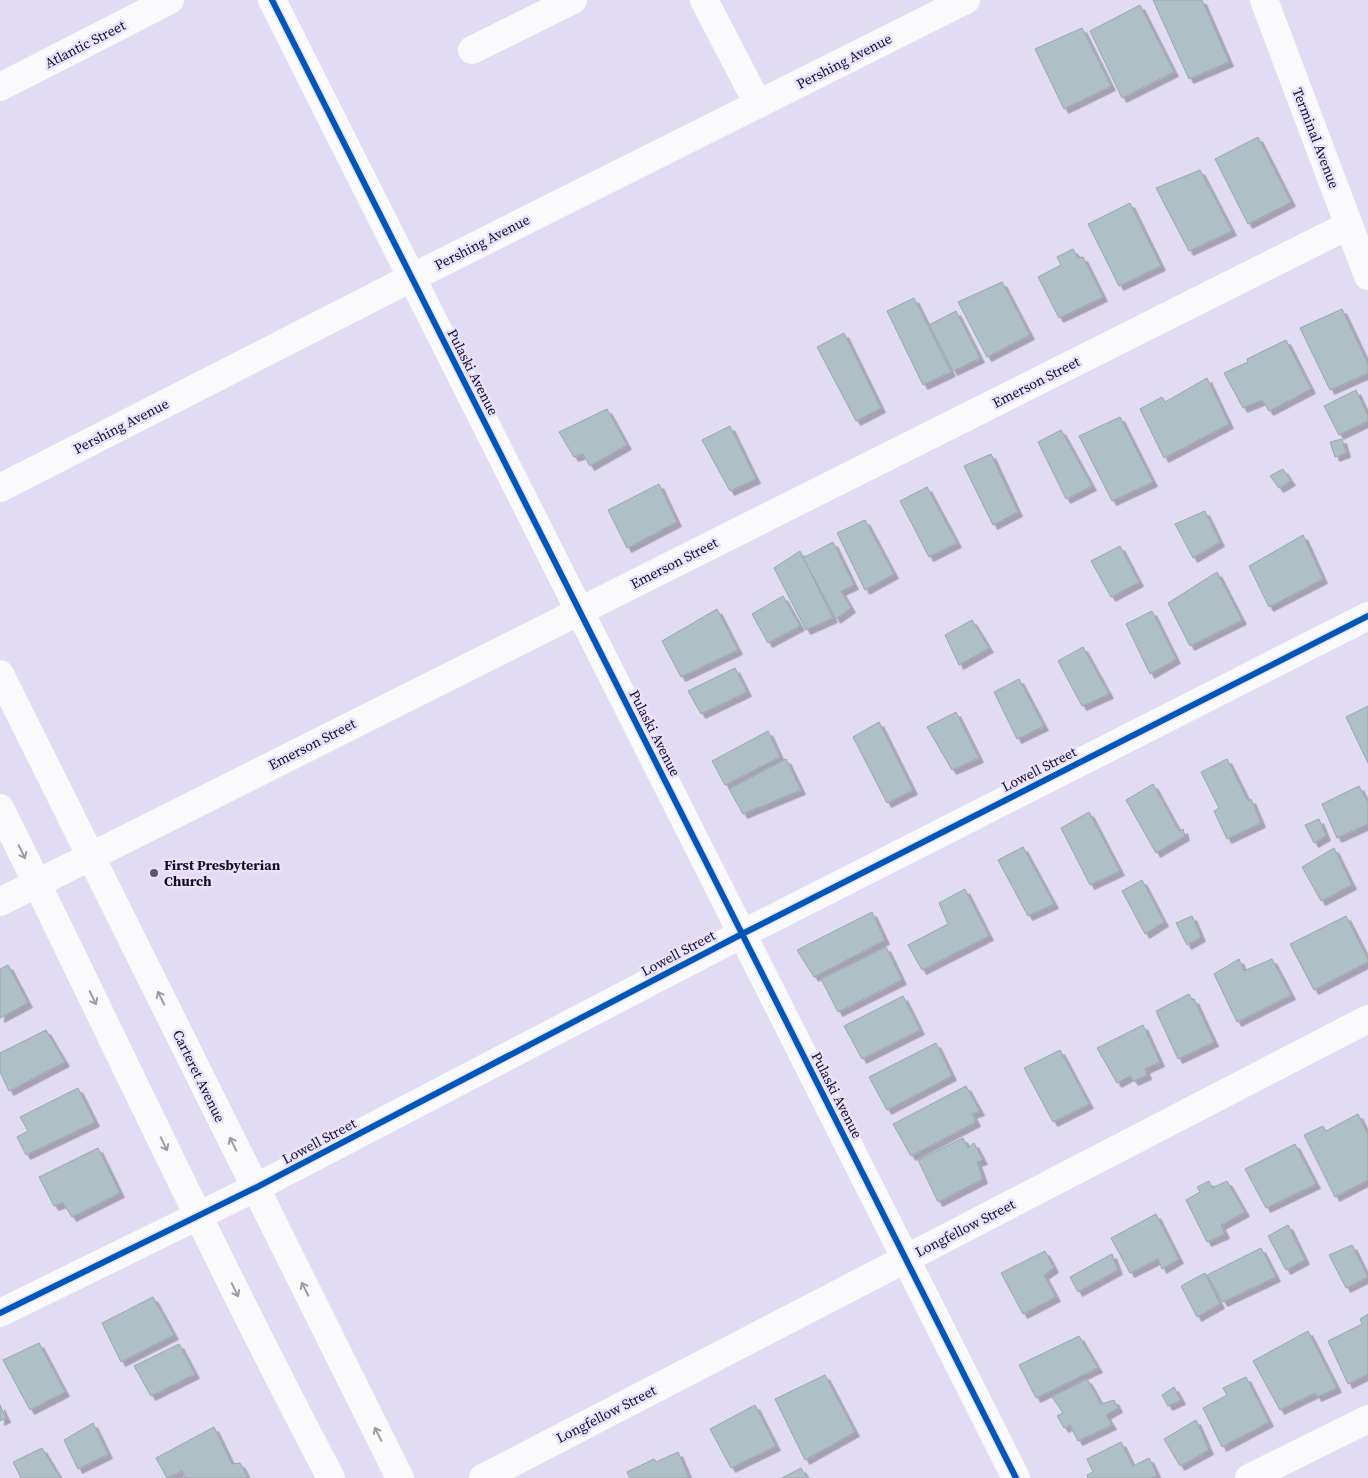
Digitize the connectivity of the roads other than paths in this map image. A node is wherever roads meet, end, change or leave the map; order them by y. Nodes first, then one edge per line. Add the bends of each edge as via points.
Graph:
1 (170, 0) edge
2 (272, 0) edge
3 (573, 0) edge
4 (704, 0) edge
5 (966, 0) edge
6 (1264, 0) edge
7 (472, 50) dead end
8 (0, 87) edge
9 (758, 104) junction
10 (1349, 225) junction
11 (1368, 276) edge
12 (411, 278) junction
13 (0, 488) edge
14 (579, 611) junction
15 (1368, 616) edge
16 (0, 674) edge
17 (0, 808) edge
18 (90, 856) junction
19 (37, 883) junction
20 (0, 902) edge
21 (742, 934) junction
22 (1368, 1019) edge
23 (255, 1188) junction
24 (198, 1216) junction
25 (906, 1259) junction
26 (0, 1313) edge
27 (1368, 1419) edge
28 (331, 1478) edge
29 (400, 1478) edge
30 (482, 1478) edge
31 (1016, 1478) edge
32 (1249, 1478) edge

1 - 8 street, Atlantic Street
2 - 12 street, Pulaski Avenue
3 - 7 street
4 - 9 street
5 - 9 street, Pershing Avenue
6 - 10 street, Terminal Avenue
9 - 12 street, Pershing Avenue
10 - 11 street, Terminal Avenue
10 - 14 street, Emerson Street
12 - 13 street, Pershing Avenue
12 - 14 street, Pulaski Avenue
14 - 18 street, Emerson Street
14 - 21 street, Pulaski Avenue
15 - 21 street, Lowell Street
16 - 18 street, Carteret Avenue
17 -> 19 street
18 - 19 street, Emerson Street
23 -> 18 street, Carteret Avenue
19 - 20 street, Emerson Street
19 -> 24 street
21 - 23 street, Lowell Street
21 - 25 street, Pulaski Avenue
22 - 25 street, Longfellow Street
23 - 24 street, Lowell Street
29 -> 23 street, Carteret Avenue
24 - 26 street, Lowell Street
24 -> 28 street
25 - 30 street, Longfellow Street
25 - 31 street, Pulaski Avenue
27 - 32 street

